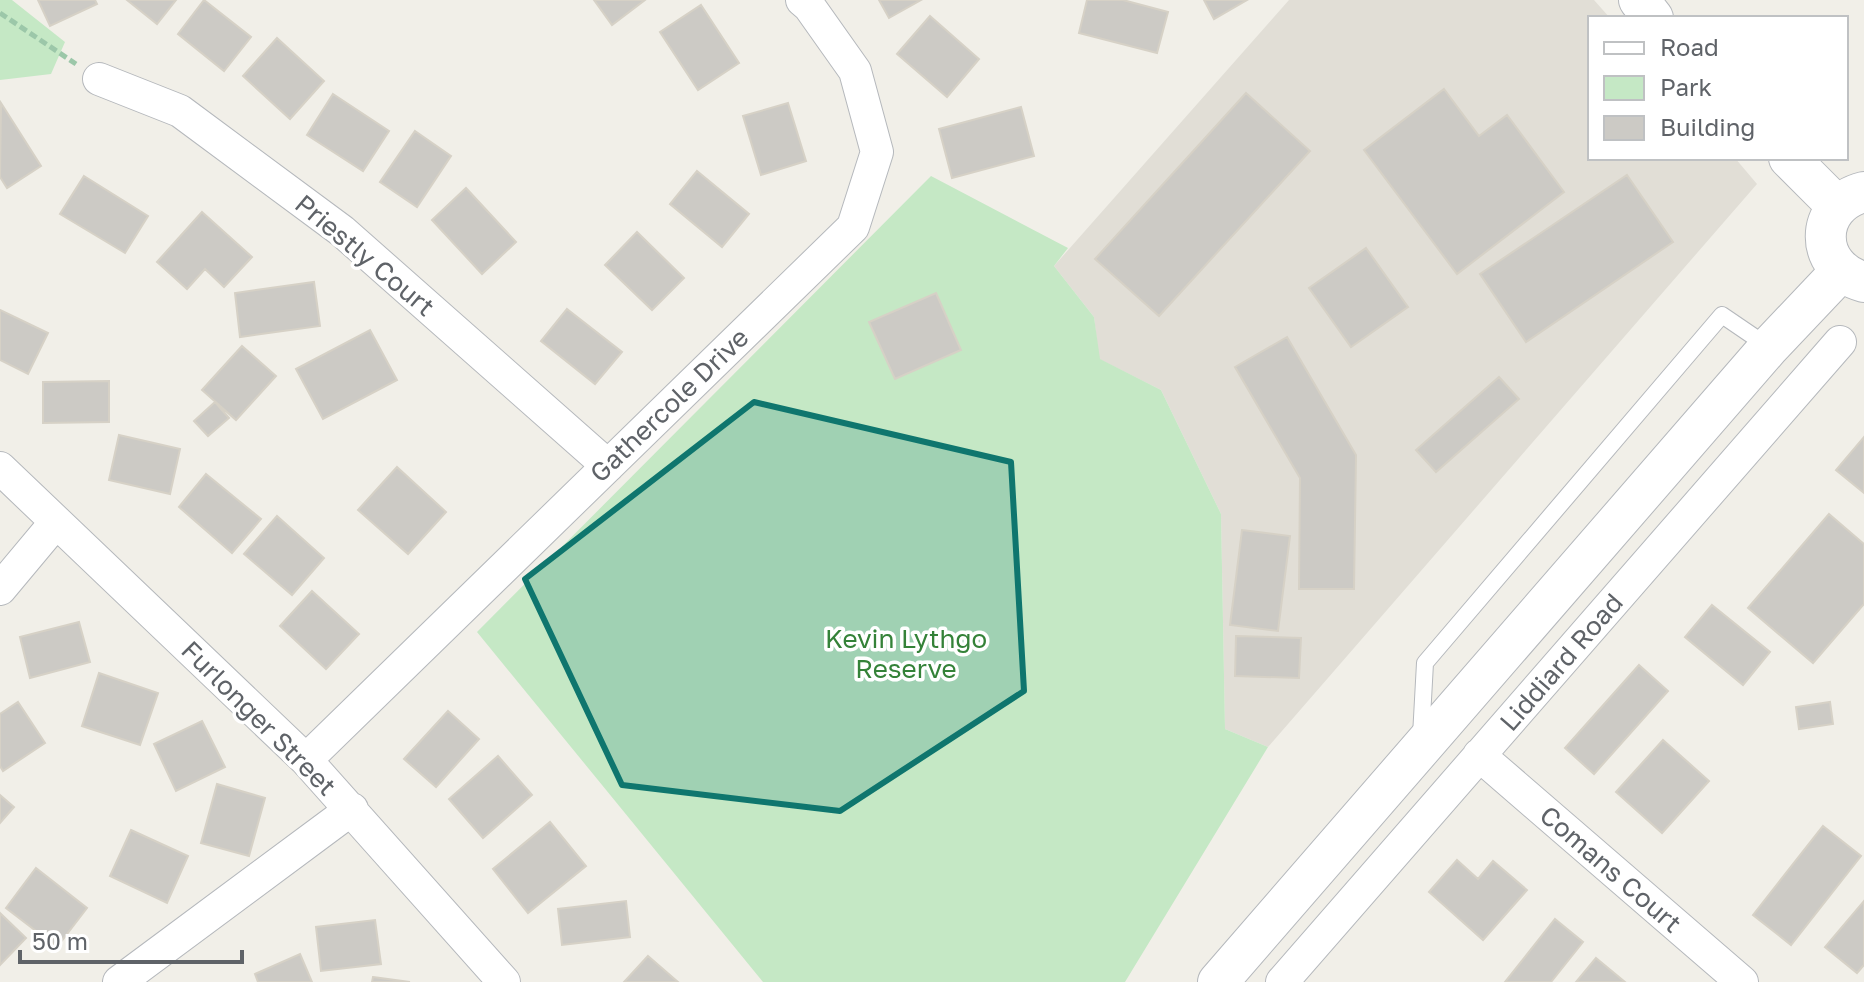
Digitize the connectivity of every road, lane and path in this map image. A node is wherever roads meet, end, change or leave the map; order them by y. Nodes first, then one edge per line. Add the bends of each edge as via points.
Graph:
1 (802, 0) edge
2 (1639, 0) edge
3 (0, 13) edge
4 (1651, 16) edge
5 (99, 79) joint
6 (1792, 160) edge
7 (1851, 199) edge
8 (1852, 276) edge
9 (1840, 342) dead end
10 (1769, 347) junction
11 (608, 466) junction
12 (0, 468) edge
13 (56, 522) junction
14 (0, 589) edge
15 (1420, 750) junction
16 (1479, 755) junction
17 (306, 760) junction
18 (352, 809) junction
19 (119, 982) edge
20 (504, 982) edge
21 (1218, 982) edge
22 (1282, 982) edge
23 (1742, 982) edge

1 - 11 street, Gathercole Drive via 855,71 877,152 853,227
2 - 4 street
3 - 5 path
5 - 11 street, Priestly Court via 180,111 342,231
6 - 7 street
7 - 8 street via 1829,218 1826,232 1832,260
8 - 10 street, Liddiard Road
9 - 16 street, Liddiard Road
10 - 15 street, Liddiard Road
10 - 15 lane via 1722,315 1425,663
11 - 17 street, Gathercole Drive
12 - 13 street, Furlonger Street
13 - 14 street
13 - 17 street, Furlonger Street
15 - 21 street, Liddiard Road
16 - 22 street, Liddiard Road
16 - 23 street, Comans Court
17 - 18 street, Furlonger Street
18 - 19 street
18 - 20 street, Furlonger Street

